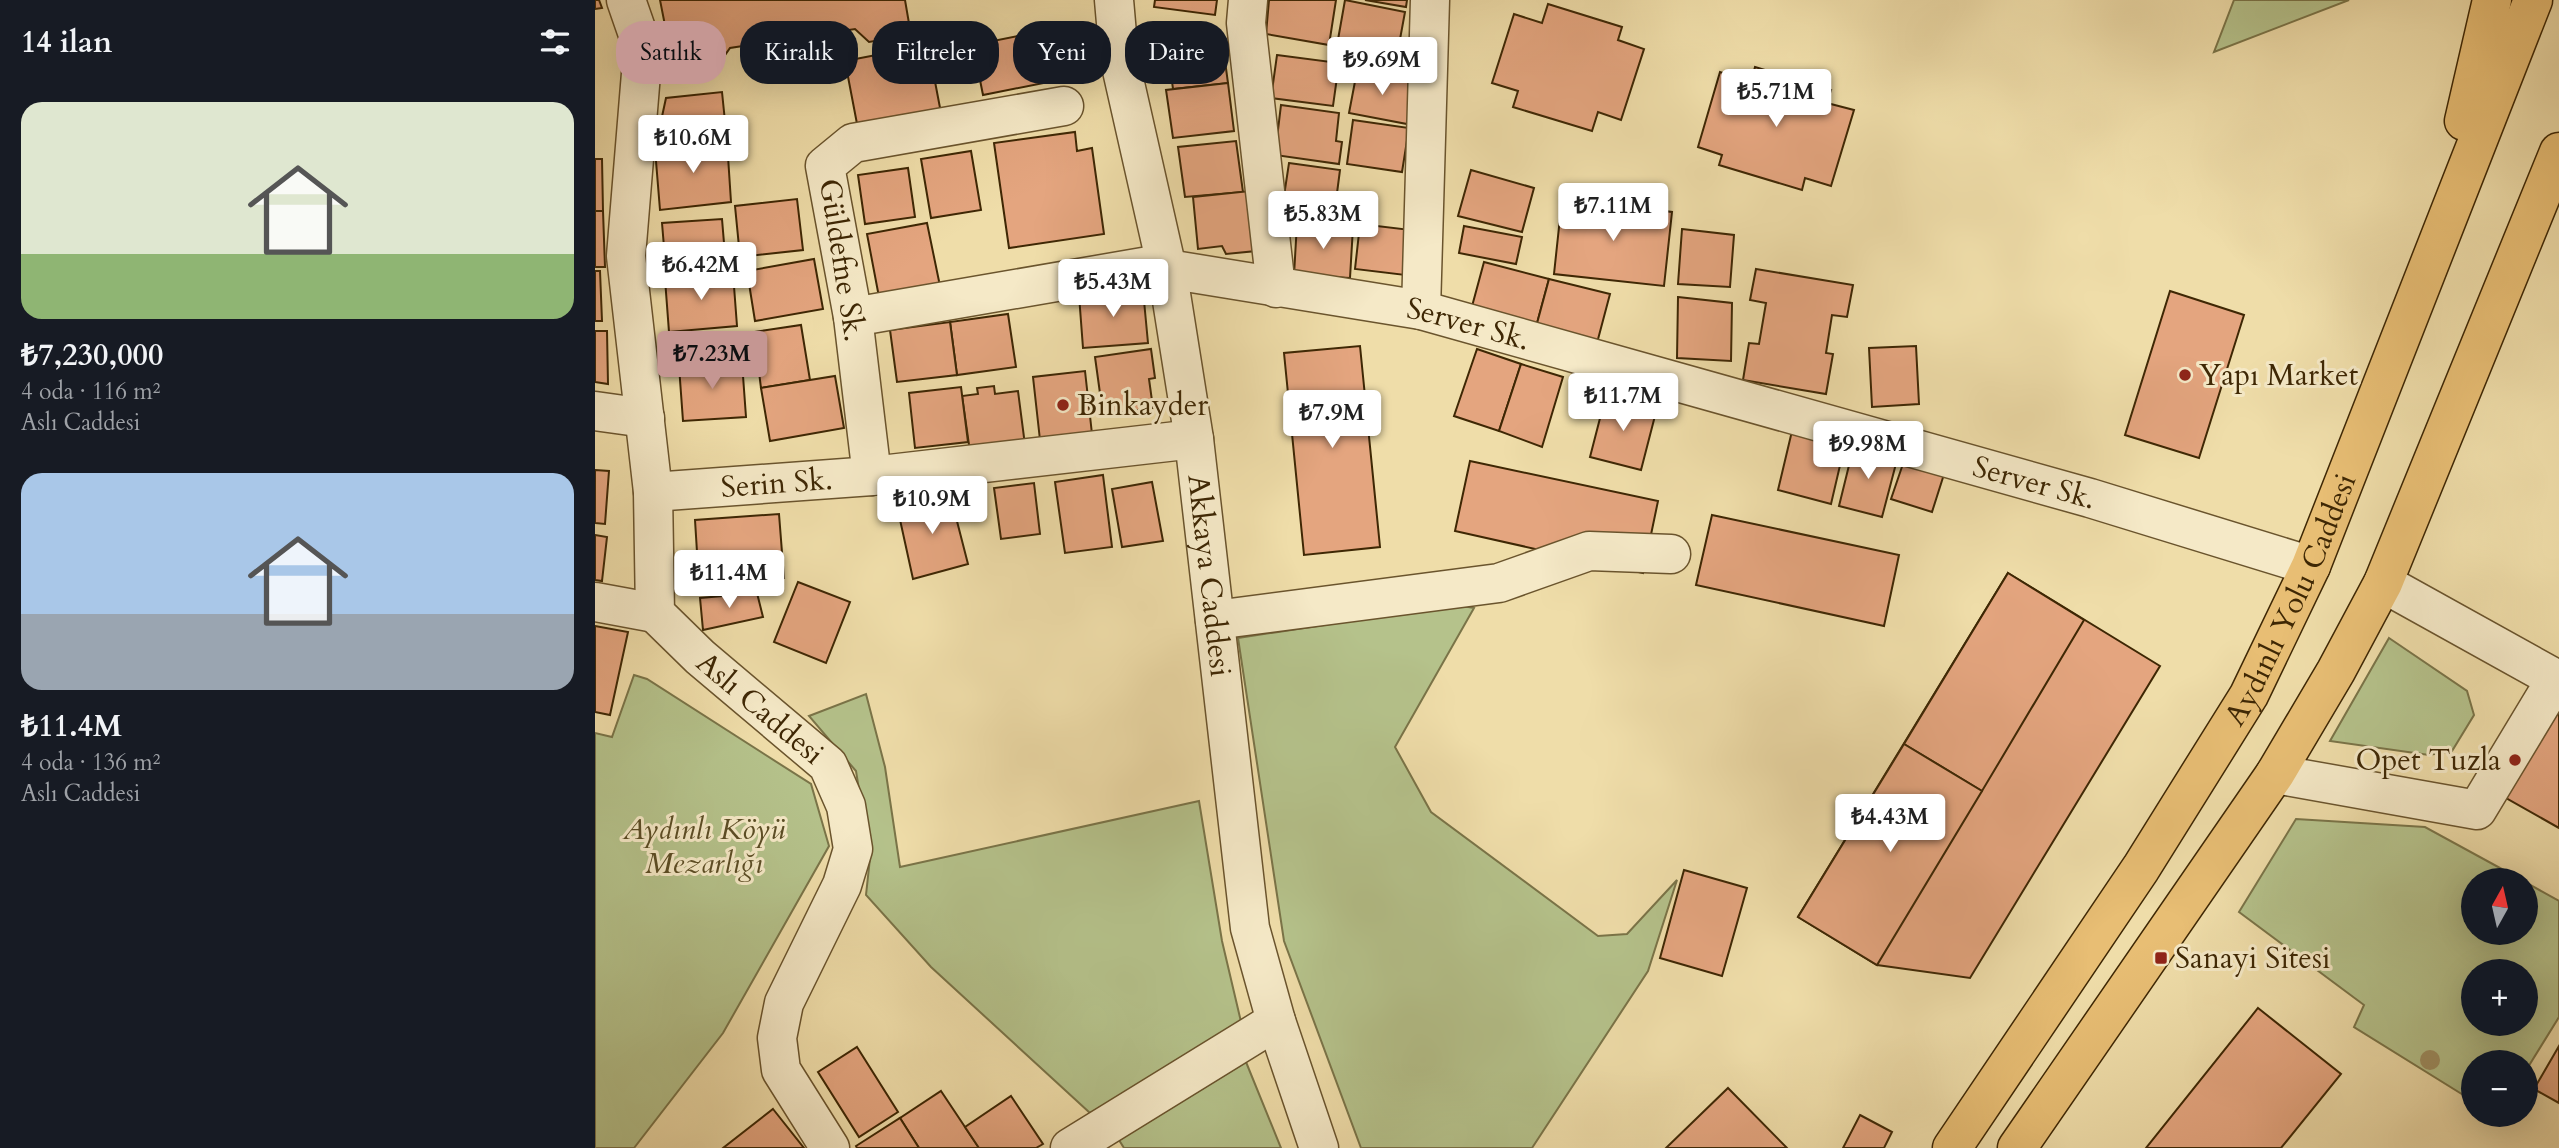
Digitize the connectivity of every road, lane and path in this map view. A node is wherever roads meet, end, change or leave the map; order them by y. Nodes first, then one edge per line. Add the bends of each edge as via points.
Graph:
1 (626, 0) edge
2 (1114, 0) edge
3 (1248, 0) edge
4 (1430, 0) edge
5 (2491, 0) edge
6 (2533, 0) edge
7 (1064, 106) dead end
8 (2559, 152) edge
9 (2559, 208) edge
10 (2432, 256) junction
11 (1167, 269) junction
12 (1276, 288) junction
13 (1421, 310) junction
14 (853, 317) junction
15 (2494, 318) junction
16 (595, 411) edge
17 (645, 418) junction
18 (1194, 439) junction
19 (872, 476) junction
20 (653, 492) junction
21 (1671, 554) dead end
22 (2311, 566) junction
23 (2383, 583) junction
24 (595, 602) edge
25 (655, 613) junction
26 (1215, 620) junction
27 (2275, 774) junction
28 (1276, 1021) junction
29 (830, 1148) edge
30 (1070, 1148) edge
31 (1319, 1148) edge
32 (1952, 1148) edge
33 (2017, 1148) edge

1 - 17 street via 643,49 626,256
2 - 11 street, Akkaya Caddesi via 1119,57
3 - 12 street via 1246,23
4 - 13 street
5 - 10 main road
6 - 10 main road, Aydınlı Yolu Caddesi
7 - 14 street, Güldefne Sk. via 853,143 825,166
8 - 15 main road
9 - 15 main road
10 - 22 main road, Aydınlı Yolu Caddesi
11 - 12 street, Server Sk.
11 - 14 street, Server Sk. via 1149,266
11 - 18 street, Akkaya Caddesi
12 - 13 street, Server Sk.
13 - 22 street, Server Sk. via 2090,498
14 - 19 street, Güldefne Sk.
15 - 23 main road
16 - 17 street
17 - 20 street
18 - 19 street, Serin Sk.
18 - 26 street, Akkaya Caddesi
19 - 20 street, Serin Sk.
20 - 25 street
21 - 26 street via 1589,551 1499,583
22 - 32 main road, Aydınlı Yolu Caddesi via 2249,695 2198,781
23 - 27 main road
23 - 27 street via 2556,679 2477,810
24 - 25 street
25 - 29 street, Aslı Caddesi via 828,765 846,806 853,849 846,873 784,1003 777,1038 781,1070
26 - 28 street, Akkaya Caddesi via 1250,928
27 - 33 main road
28 - 30 street
28 - 31 street, Akkaya Caddesi

